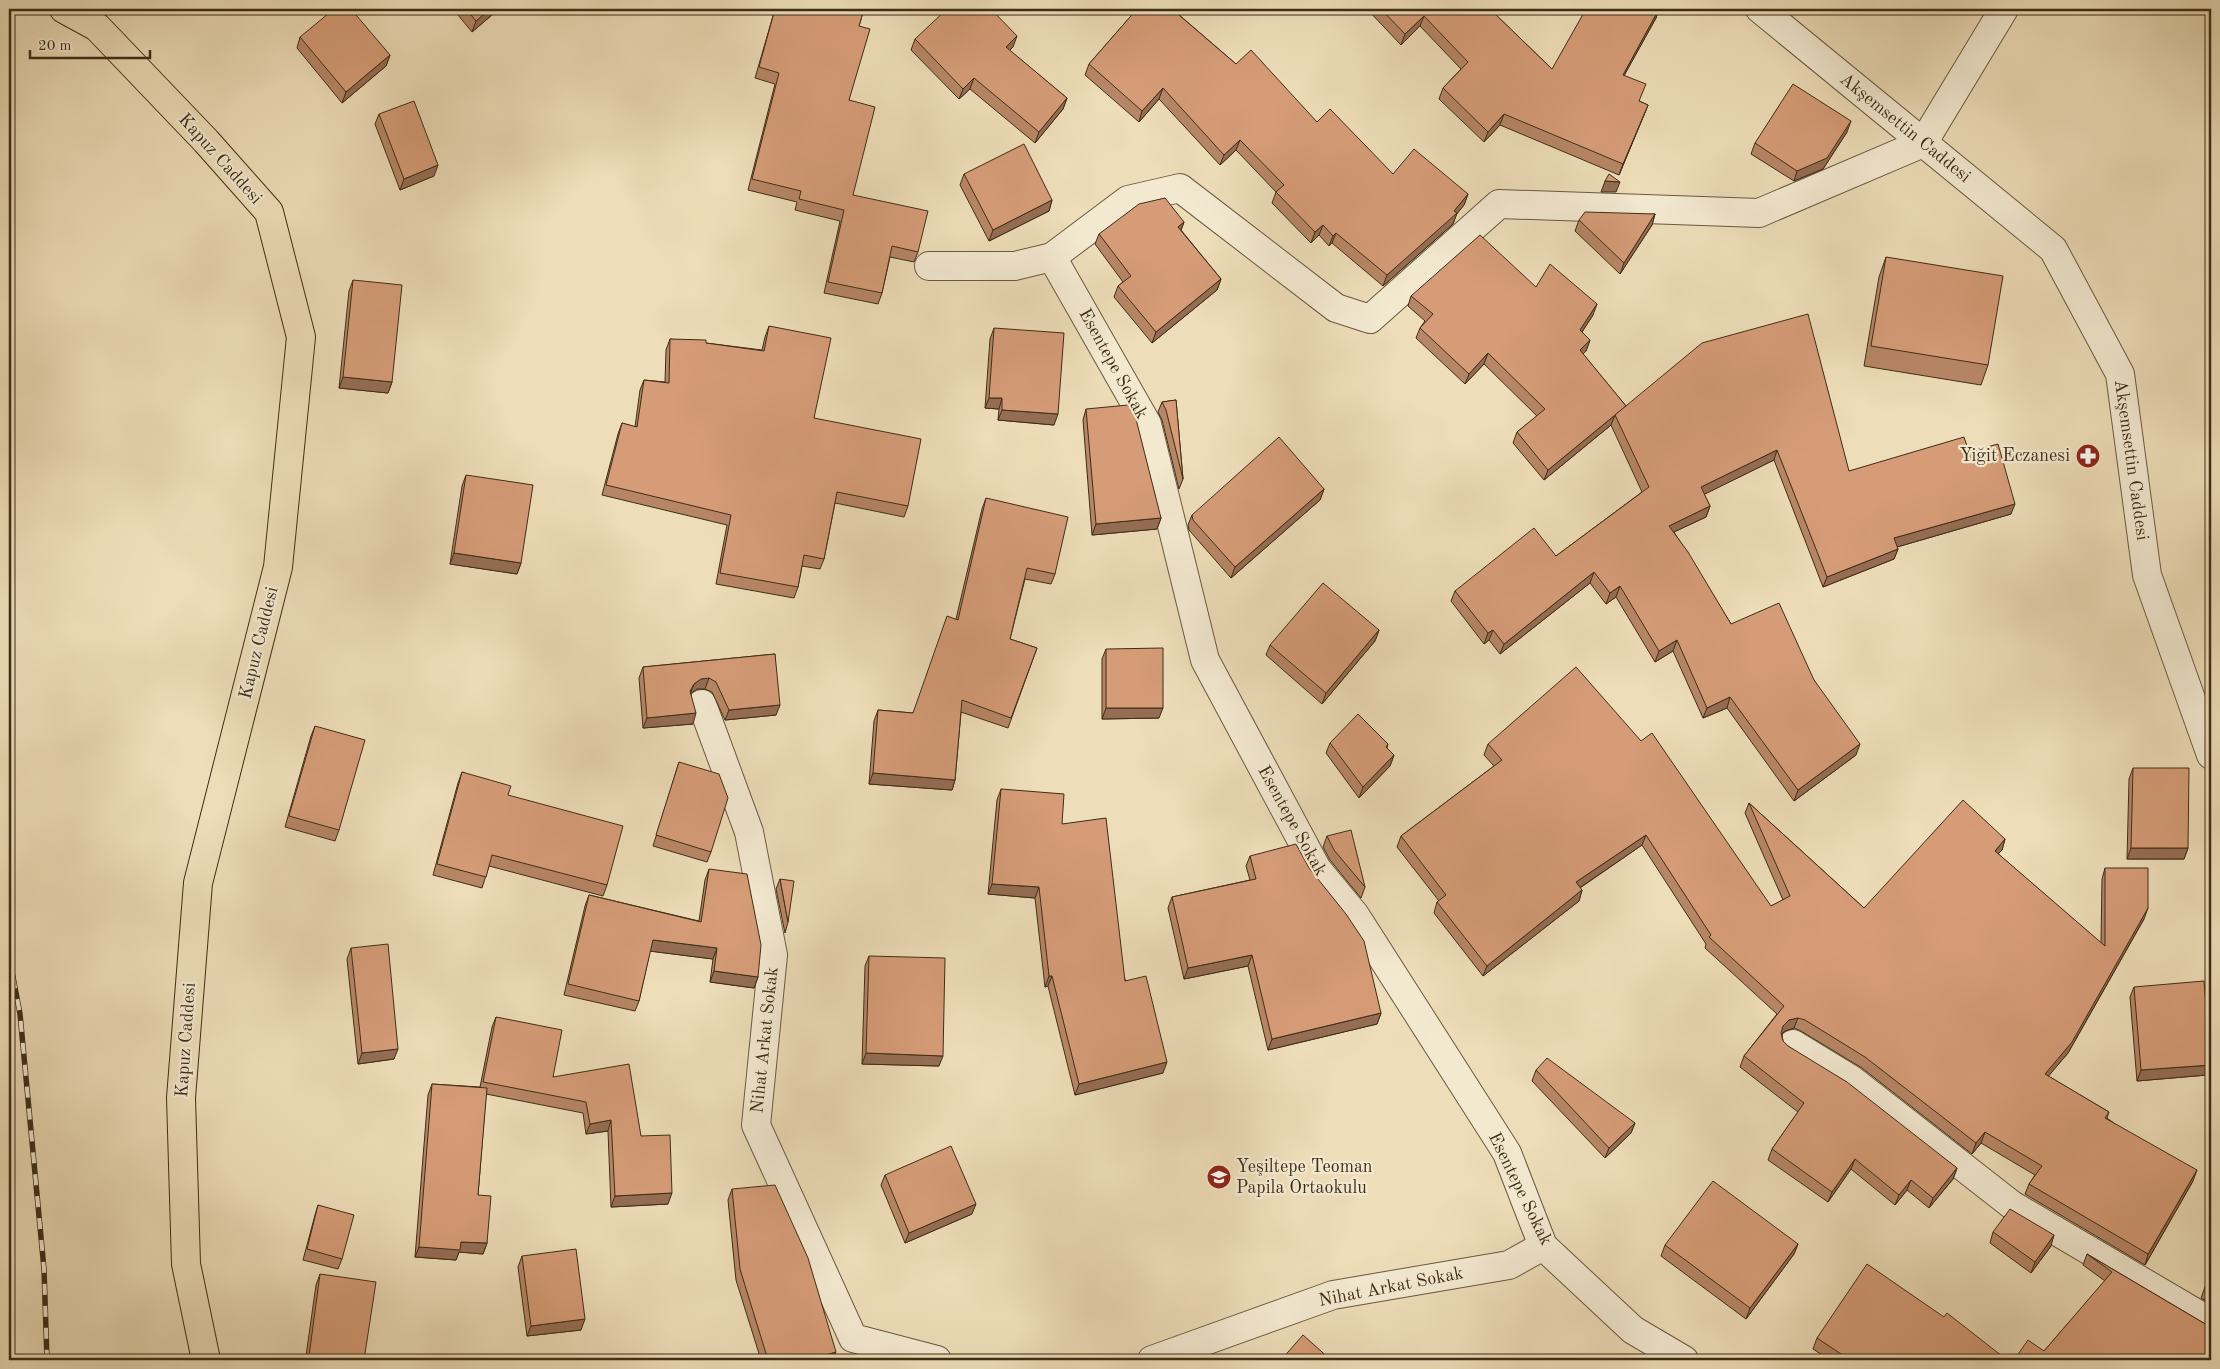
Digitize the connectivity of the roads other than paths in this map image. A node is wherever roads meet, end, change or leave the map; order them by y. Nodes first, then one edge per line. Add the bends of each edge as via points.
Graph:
1 (64, 9) edge
2 (1760, 9) edge
3 (2004, 9) edge
4 (1923, 143) junction
5 (1052, 257) junction
6 (929, 266) dead end
7 (702, 704) dead end
8 (2211, 755) edge
9 (1793, 1044) dead end
10 (1543, 1246) junction
11 (2211, 1322) edge
12 (206, 1360) edge
13 (937, 1360) edge
14 (1152, 1360) edge
15 (1684, 1360) edge

1 - 12 main road, Kapuz Caddesi via 97,27 269,212 301,337 278,567 198,882 181,1098 186,1264
2 - 4 street, Akşemsettin Caddesi
3 - 4 street
4 - 5 street via 1759,213 1499,204 1370,319 1336,308 1180,188 1128,200
4 - 8 street, Akşemsettin Caddesi via 2053,249 2120,374 2147,574
5 - 6 street via 1015,266
5 - 10 street, Esentepe Sokak via 1147,424 1205,660 1317,869 1355,915 1507,1153
7 - 13 street, Nihat Arkat Sokak via 749,832 773,955 756,1125 853,1338
9 - 11 street via 1852,1080 2012,1205
10 - 14 street, Nihat Arkat Sokak via 1509,1265 1333,1295
10 - 15 street, Esentepe Sokak via 1633,1330

